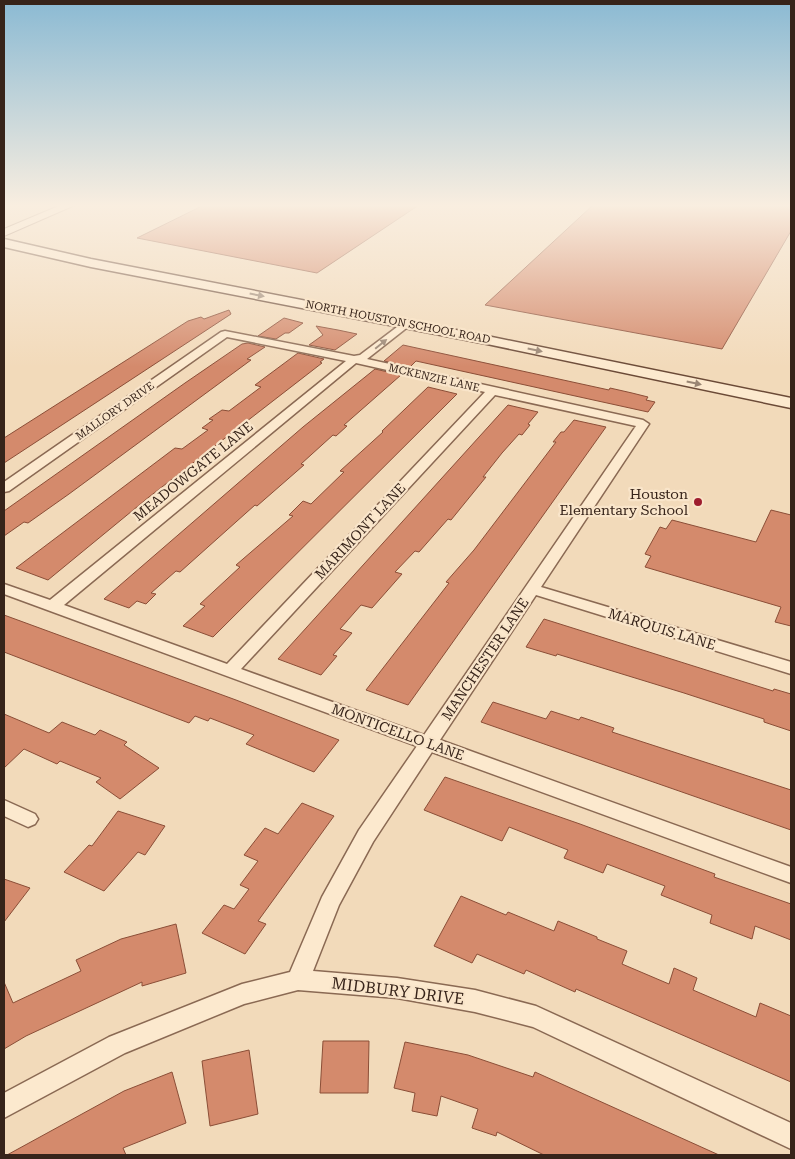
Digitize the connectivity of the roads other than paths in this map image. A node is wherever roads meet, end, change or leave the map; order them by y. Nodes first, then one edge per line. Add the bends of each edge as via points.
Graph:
1 (73, 259) edge
2 (122, 259) edge
3 (404, 319) junction
4 (225, 334) joint
5 (354, 360) junction
6 (791, 390) edge
7 (492, 391) junction
8 (791, 403) edge
9 (642, 424) joint
10 (4, 488) edge
11 (4, 589) edge
12 (532, 589) junction
13 (52, 607) junction
14 (791, 668) edge
15 (229, 672) junction
16 (429, 742) junction
17 (4, 807) edge
18 (28, 819) dead end
19 (791, 875) edge
20 (298, 980) junction
21 (4, 1106) edge
22 (791, 1136) edge

1 -> 3 main road, NORTH HOUSTON SCHOOL ROAD
2 - 3 main road, NORTH HOUSTON SCHOOL ROAD
3 - 5 street, MEADOWGATE LANE via 364,357
3 - 6 main road, NORTH HOUSTON SCHOOL ROAD
3 -> 8 main road, NORTH HOUSTON SCHOOL ROAD
4 - 5 street, MCKENZIE LANE
4 - 10 street, MALLORY DRIVE
5 - 7 street, MCKENZIE LANE
5 - 13 street, MEADOWGATE LANE
7 - 9 street, MCKENZIE LANE
7 - 15 street, MARIMONT LANE
9 - 12 street, MANCHESTER LANE
11 - 13 street, MONTICELLO LANE
12 - 14 street, MARQUIS LANE
12 - 16 street, MANCHESTER LANE
13 - 15 street, MONTICELLO LANE
15 - 16 street, MONTICELLO LANE
16 - 19 street, MONTICELLO LANE
16 - 20 street, MANCHESTER LANE via 366,836 334,895
17 - 18 street
20 - 21 street, MIDBURY DRIVE via 242,994 117,1045
20 - 22 street, MIDBURY DRIVE via 407,990 475,1001 536,1017

